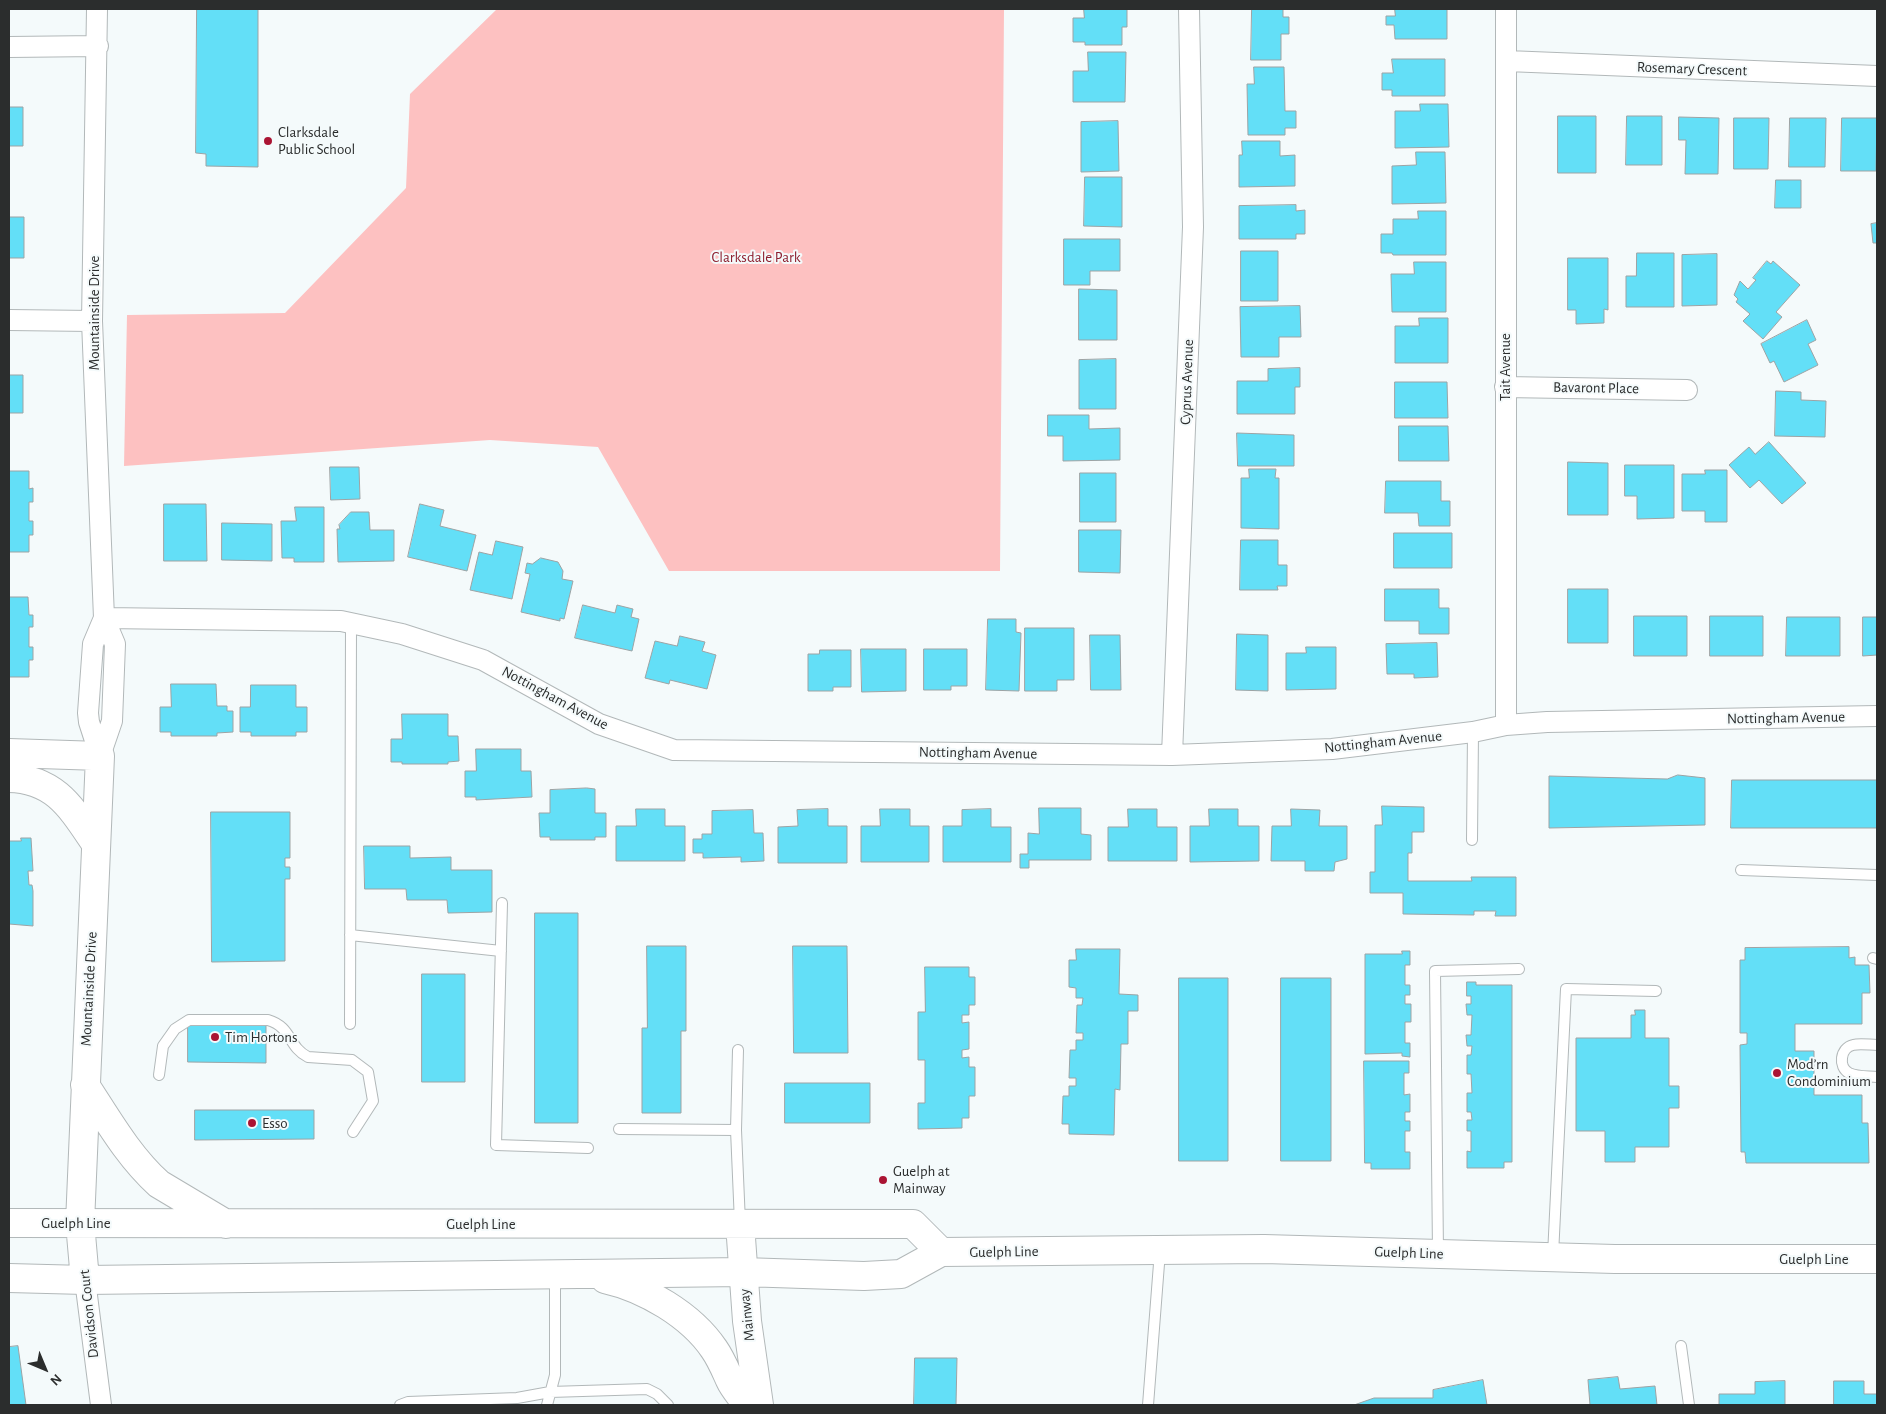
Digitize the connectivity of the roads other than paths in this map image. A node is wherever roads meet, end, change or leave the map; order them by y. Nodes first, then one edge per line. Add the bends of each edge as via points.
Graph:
1 (97, 9) edge
2 (1188, 9) edge
3 (1506, 9) edge
4 (98, 46) junction
5 (9, 47) edge
6 (1507, 61) junction
7 (1877, 76) edge
8 (9, 320) edge
9 (92, 321) junction
10 (1505, 387) junction
11 (1687, 390) dead end
12 (104, 618) junction
13 (350, 625) junction
14 (1877, 716) edge
15 (1506, 725) junction
16 (1473, 732) junction
17 (9, 753) edge
18 (1172, 755) junction
19 (100, 756) junction
20 (9, 778) edge
21 (1472, 840) dead end
22 (96, 844) junction
23 (1741, 870) dead end
24 (1877, 875) edge
25 (502, 902) dead end
26 (350, 935) junction
27 (500, 951) junction
28 (1519, 969) dead end
29 (1656, 991) dead end
30 (350, 1024) dead end
31 (1877, 1045) edge
32 (738, 1050) dead end
33 (159, 1075) dead end
34 (1877, 1077) edge
35 (85, 1084) junction
36 (619, 1129) dead end
37 (736, 1130) junction
38 (353, 1132) dead end
39 (588, 1148) dead end
40 (9, 1223) edge
41 (80, 1223) junction
42 (226, 1224) junction
43 (740, 1224) junction
44 (1160, 1250) junction
45 (941, 1252) junction
46 (1438, 1253) junction
47 (1553, 1257) junction
48 (1877, 1260) edge
49 (743, 1272) junction
50 (562, 1274) junction
51 (9, 1278) edge
52 (85, 1280) junction
53 (1681, 1346) dead end
54 (550, 1392) junction
55 (101, 1405) edge
56 (400, 1405) edge
57 (547, 1405) edge
58 (668, 1405) edge
59 (748, 1405) edge
60 (759, 1405) edge
61 (1148, 1405) edge
62 (1689, 1405) edge

1 - 4 street, Mountainside Drive
2 - 18 street, Cyprus Avenue via 1193,227
3 - 6 street, Tait Avenue
4 - 5 street
4 - 9 street, Mountainside Drive
6 - 7 street, Rosemary Crescent
6 - 10 street, Tait Avenue
8 - 9 street
9 - 12 street, Mountainside Drive
10 - 11 street, Bavaront Place
10 - 15 street, Tait Avenue
12 - 13 street, Nottingham Avenue via 341,621
12 - 19 street, Mountainside Drive via 115,644 112,721
13 - 18 street, Nottingham Avenue via 402,634 484,660 599,724 674,750
13 - 26 lane
14 - 15 street, Nottingham Avenue
15 - 16 street, Nottingham Avenue
16 - 18 street, Nottingham Avenue via 1332,749
16 - 21 lane
17 - 19 main road
19 - 22 main road, Mountainside Drive
20 - 22 main road via 24,779 56,792 76,813
22 - 35 main road, Mountainside Drive
23 - 24 lane
25 - 27 lane
26 - 27 lane
26 - 30 lane
27 - 39 lane via 496,1145
28 - 46 lane via 1435,971
29 - 47 lane via 1566,989
31 - 34 lane via 1850,1046 1842,1058 1845,1069 1851,1074
32 - 37 lane
33 - 38 lane via 163,1046 175,1029 189,1020 268,1020 285,1028 301,1054 352,1060 368,1072 372,1101
35 - 41 main road, Mountainside Drive
35 - 42 main road via 126,1148 150,1176
36 - 37 lane
37 - 43 lane
40 - 41 main road, Guelph Line
41 - 42 main road, Guelph Line
41 - 52 main road, Davidson Court
42 - 43 main road, Guelph Line
43 - 45 main road, Guelph Line via 913,1224
43 - 49 main road, Mainway
44 - 45 main road, Guelph Line
44 - 46 main road, Guelph Line
44 - 61 lane
45 - 49 main road, Guelph Line via 901,1274
46 - 47 main road, Guelph Line
47 - 48 main road, Guelph Line
49 - 50 main road, Guelph Line
49 - 60 main road, Mainway
50 - 52 main road, Guelph Line
50 - 54 lane
50 - 59 main road via 608,1280 633,1288 681,1316 707,1339 725,1367 730,1382
51 - 52 main road, Guelph Line
52 - 55 street, Davidson Court
53 - 62 lane
54 - 56 lane via 517,1398 408,1402
54 - 57 lane
54 - 58 lane via 647,1389

